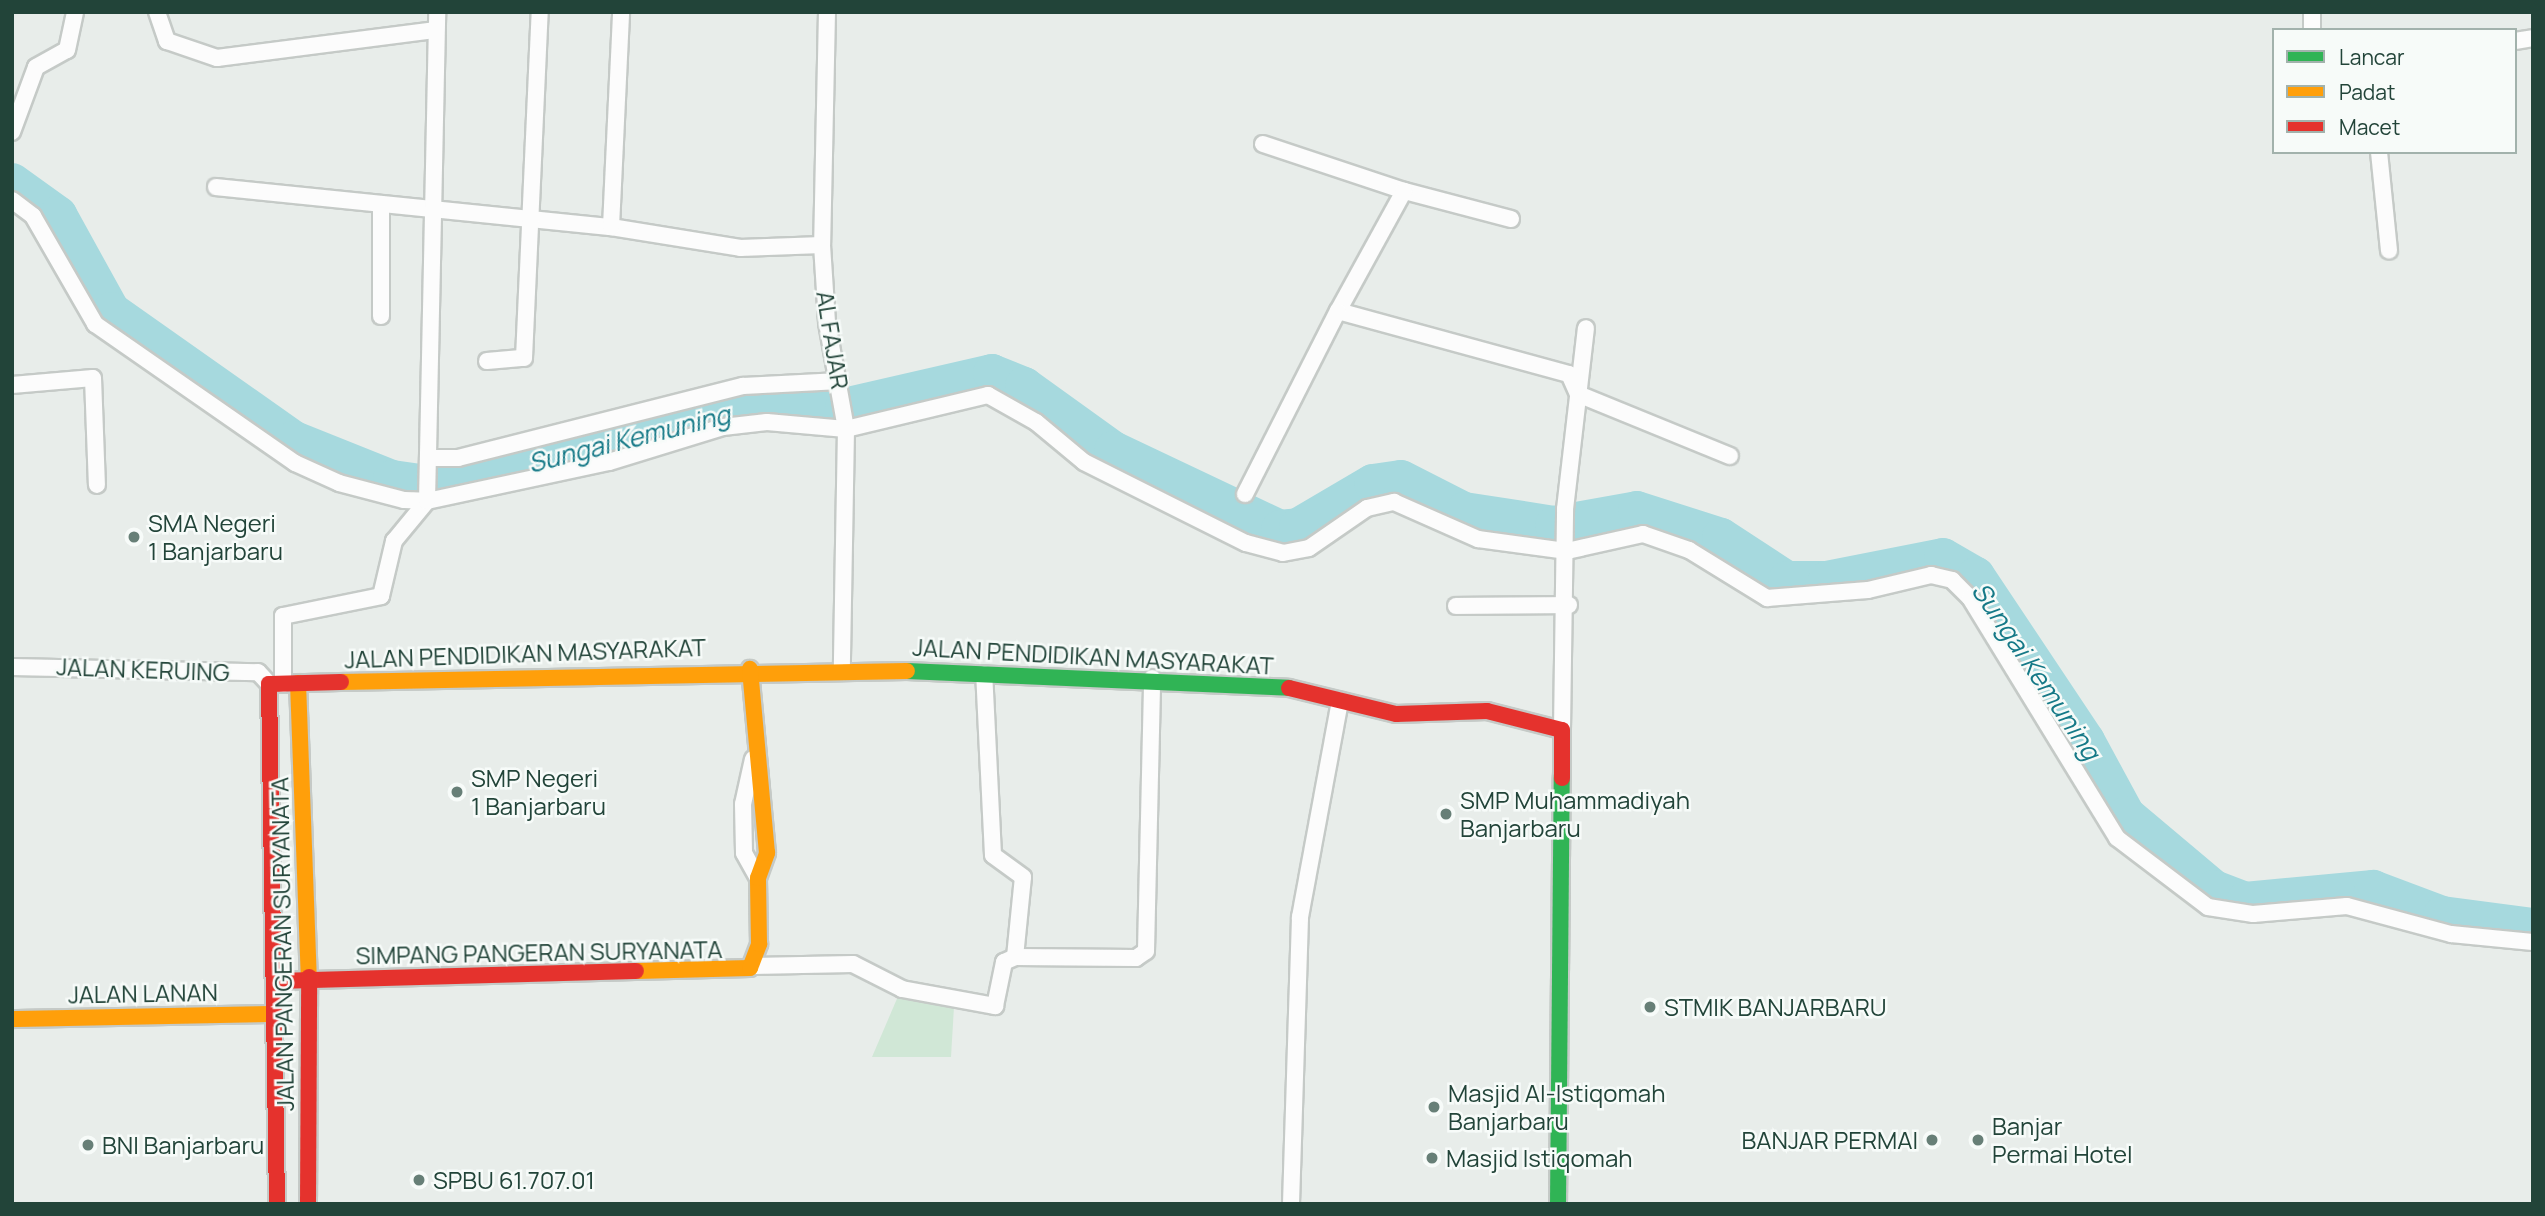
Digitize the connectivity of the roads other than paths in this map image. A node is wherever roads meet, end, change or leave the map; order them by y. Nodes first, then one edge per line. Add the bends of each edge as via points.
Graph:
1 (75, 12) edge
2 (157, 12) edge
3 (436, 12) edge
4 (540, 12) edge
5 (621, 12) edge
6 (827, 12) edge
7 (436, 30) junction
8 (12, 132) edge
9 (1263, 144) dead end
10 (2379, 154) edge
11 (216, 187) dead end
12 (1404, 191) junction
13 (12, 200) edge
14 (381, 204) junction
15 (435, 210) junction
16 (1511, 219) dead end
17 (531, 220) junction
18 (611, 228) junction
19 (822, 245) junction
20 (2389, 250) dead end
21 (1338, 311) junction
22 (381, 316) dead end
23 (1586, 328) dead end
24 (487, 361) dead end
25 (12, 385) edge
26 (841, 386) junction
27 (1578, 394) junction
28 (846, 426) junction
29 (1730, 456) dead end
30 (430, 463) junction
31 (97, 485) dead end
32 (1245, 494) dead end
33 (428, 499) junction
34 (1567, 549) junction
35 (1569, 605) junction
36 (1457, 606) dead end
37 (12, 667) edge
38 (842, 668) junction
39 (750, 669) junction
40 (984, 674) junction
41 (1152, 678) junction
42 (283, 684) junction
43 (1340, 701) junction
44 (1562, 730) junction
45 (753, 755) junction
46 (758, 878) junction
47 (2533, 942) edge
48 (1016, 957) junction
49 (752, 966) junction
50 (309, 979) junction
51 (276, 981) junction
52 (275, 1013) junction
53 (12, 1019) edge
54 (277, 1204) edge
55 (309, 1204) edge
56 (1291, 1204) edge
57 (1558, 1204) edge

1 - 8 street via 66,50 36,67
2 - 7 street via 167,41 217,58
3 - 7 street
4 - 17 street
5 - 18 street
6 - 19 street, AL FAJAR
7 - 15 street
9 - 12 street
10 - 20 street
11 - 14 street
12 - 16 street
12 - 21 street
13 - 33 street via 33,216 95,324 122,345 295,463 338,483
14 - 15 street
14 - 22 street
15 - 17 street
15 - 30 street
17 - 18 street
17 - 24 street via 524,358
18 - 19 street via 740,248
19 - 26 street, AL FAJAR via 827,323
21 - 27 street via 1569,374
21 - 32 street
23 - 27 street
25 - 31 street via 93,377
26 - 28 street, AL FAJAR
26 - 30 street via 743,386
27 - 29 street
27 - 34 street via 1566,509
28 - 33 street via 767,422 723,427 609,461
28 - 34 street via 988,395 1036,422 1084,462 1246,543 1283,553 1309,548 1367,508 1394,502 1478,539
28 - 38 street, AL FAJAR
30 - 33 street
33 - 42 street via 394,541 381,596 283,616
34 - 35 street
34 - 47 street via 1643,534 1689,551 1766,598 1854,592 1931,575 1952,580 1970,598 2117,838 2208,907 2253,914 2347,906 2451,934
35 - 36 street
35 - 44 street
37 - 42 street, JALAN KERUING via 258,673
38 - 39 street, JALAN PENDIDIKAN MASYARAKAT
38 - 40 street, JALAN PENDIDIKAN MASYARAKAT
39 - 42 street, JALAN PENDIDIKAN MASYARAKAT
39 - 45 street, SIMPANG PANGERAN SURYANATA
40 - 41 street, JALAN PENDIDIKAN MASYARAKAT
40 - 48 street via 993,855 1023,871
41 - 43 street, JALAN PENDIDIKAN MASYARAKAT via 1283,687
41 - 48 street via 1146,951 1136,958
42 - 50 street, JALAN PANGERAN SURYANATA
42 - 51 street, JALAN PANGERAN SURYANATA
43 - 44 street, JALAN PENDIDIKAN MASYARAKAT via 1396,714 1488,711
43 - 56 street via 1300,917
44 - 57 street
45 - 46 street, SIMPANG PANGERAN SURYANATA via 766,804 767,853
45 - 46 street via 743,816 744,853
46 - 49 street, SIMPANG PANGERAN SURYANATA via 759,944
48 - 49 street via 1004,962 995,1006 902,989 853,964
49 - 50 street, SIMPANG PANGERAN SURYANATA via 741,971
50 - 51 street, SIMPANG PANGERAN SURYANATA
50 - 55 street, JALAN PANGERAN SURYANATA
51 - 52 street, JALAN PANGERAN SURYANATA
52 - 53 street, JALAN LANAN
52 - 54 street, JALAN PANGERAN SURYANATA

